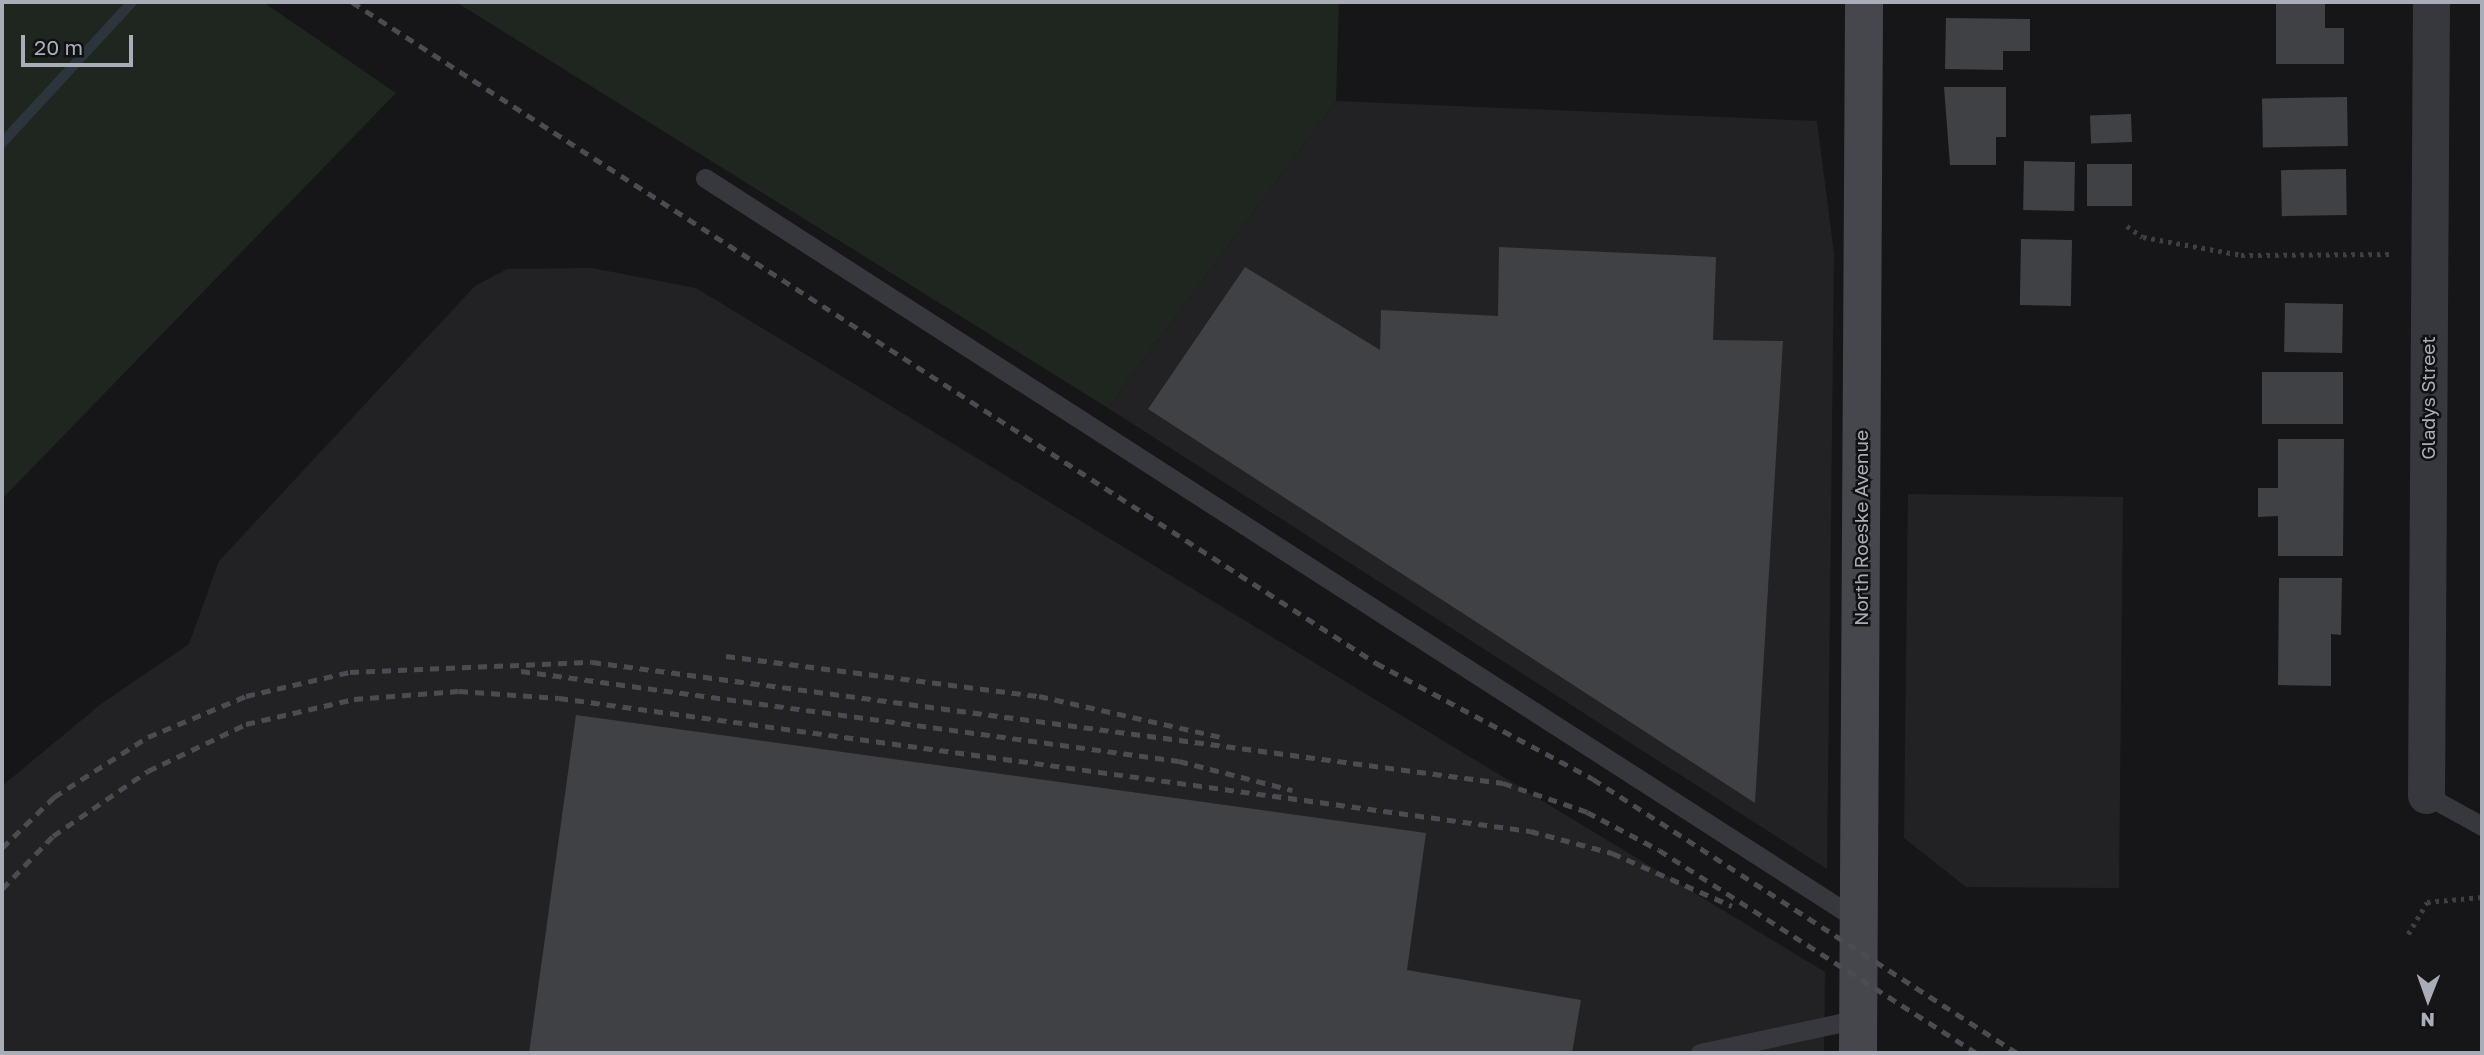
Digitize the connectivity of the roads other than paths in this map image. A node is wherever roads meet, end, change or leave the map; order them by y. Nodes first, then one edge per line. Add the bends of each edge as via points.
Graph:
1 (1864, 2) edge
2 (2431, 2) edge
3 (705, 178) dead end
4 (2426, 795) joint
5 (2482, 827) edge
6 (1858, 920) junction
7 (1858, 1036) edge
8 (1700, 1053) edge

1 - 6 street, North Roeske Avenue
2 - 4 street, Gladys Street
3 - 6 lane
4 - 5 lane
6 - 7 street, North Roeske Avenue
7 - 8 lane

